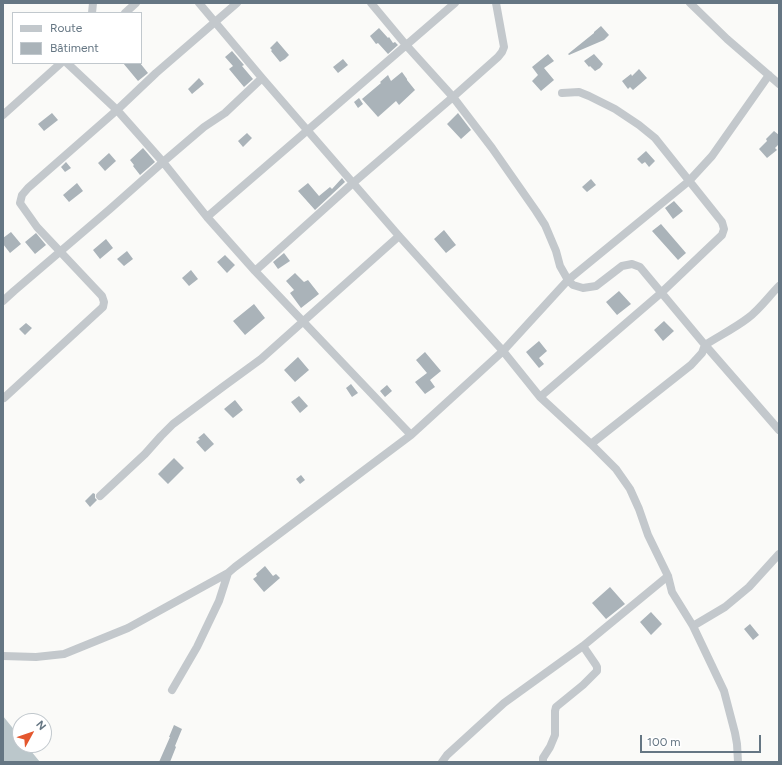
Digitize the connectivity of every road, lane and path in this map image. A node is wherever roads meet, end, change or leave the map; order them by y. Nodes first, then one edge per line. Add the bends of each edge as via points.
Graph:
1 (136, 3) edge
2 (199, 3) edge
3 (237, 3) edge
4 (371, 3) edge
5 (455, 3) edge
6 (496, 3) edge
7 (690, 3) edge
8 (126, 12) edge
9 (215, 22) junction
10 (406, 45) junction
11 (60, 64) edge
12 (68, 64) edge
13 (769, 75) junction
14 (262, 78) junction
15 (779, 84) edge
16 (562, 93) dead end
17 (453, 97) junction
18 (117, 110) junction
19 (3, 115) edge
20 (308, 131) junction
21 (163, 162) junction
22 (689, 181) junction
23 (353, 183) junction
24 (207, 217) junction
25 (399, 236) junction
26 (61, 252) junction
27 (255, 271) junction
28 (568, 280) junction
29 (779, 286) edge
30 (661, 293) junction
31 (3, 301) edge
32 (303, 321) junction
33 (705, 345) junction
34 (503, 351) junction
35 (540, 397) junction
36 (4, 398) edge
37 (779, 430) edge
38 (411, 435) junction
39 (591, 444) junction
40 (100, 496) dead end
41 (779, 554) edge
42 (228, 573) junction
43 (668, 576) junction
44 (693, 626) junction
45 (583, 646) junction
46 (3, 656) edge
47 (172, 690) dead end
48 (442, 762) edge
49 (544, 762) edge
50 (738, 762) edge

1 - 8 street
2 - 9 street
3 - 9 street
4 - 10 street
5 - 10 street
6 - 17 street via 504,47 502,52
7 - 13 street
9 - 14 street
9 - 18 street
10 - 17 street
10 - 20 street
11 - 19 street
12 - 18 street
13 - 15 street
13 - 22 street via 712,156
14 - 20 street
14 - 21 street via 225,113 204,127
16 - 22 street via 579,92 589,96 639,125 655,138
17 - 23 street
17 - 28 street via 536,211
18 - 21 street
18 - 26 street via 22,195 20,203 23,208
20 - 23 street
20 - 24 street
21 - 24 street
21 - 26 street
22 - 28 street
22 - 30 street via 722,222 724,229 722,235
23 - 25 street
23 - 27 street
24 - 27 street
25 - 32 street
25 - 34 street
26 - 31 street
26 - 36 street via 102,296 103,308
27 - 32 street
28 - 30 street via 573,285 583,288 596,286 622,266 632,264 640,267
28 - 34 street
29 - 33 street via 748,318
30 - 33 street
30 - 35 street
32 - 38 street
32 - 40 street via 261,359 173,424
33 - 37 street
33 - 39 street via 702,353 691,365
34 - 35 street
34 - 38 street
35 - 39 street
38 - 42 street
39 - 43 street via 616,469 630,489
41 - 44 street via 749,587 725,607
42 - 46 street via 128,628 64,654 36,657
42 - 47 street via 219,601 197,647
43 - 44 street via 672,592
43 - 45 street
44 - 50 street via 724,691 735,733
45 - 48 street via 504,703
45 - 49 street via 597,670 556,707 555,735

